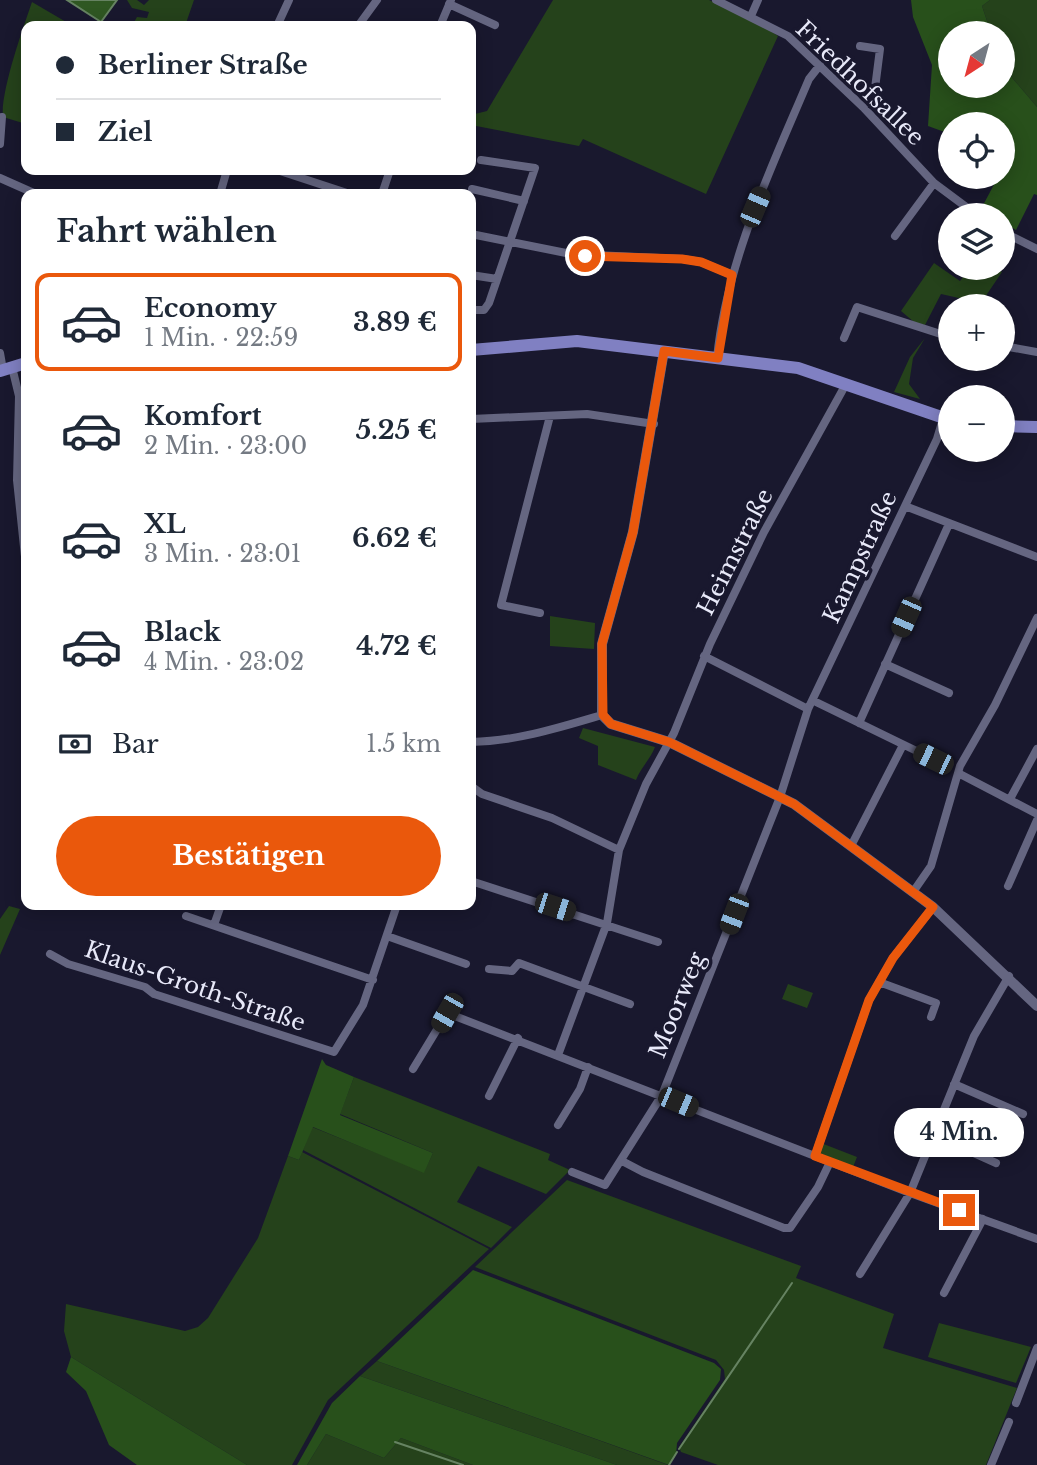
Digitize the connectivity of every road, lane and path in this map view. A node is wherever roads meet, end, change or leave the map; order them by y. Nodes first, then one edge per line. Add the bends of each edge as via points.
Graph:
1 (289, 0) edge
2 (377, 0) edge
3 (716, 0) edge
4 (758, 0) edge
5 (450, 2) edge
6 (751, 16) junction
7 (279, 21) edge
8 (362, 21) edge
9 (442, 21) edge
10 (495, 25) dead end
11 (860, 46) dead end
12 (820, 65) junction
13 (863, 107) junction
14 (2, 117) dead end
15 (0, 144) edge
16 (481, 160) dead end
17 (292, 175) edge
18 (305, 175) edge
19 (0, 178) edge
20 (304, 179) junction
21 (934, 183) junction
22 (25, 189) edge
23 (335, 189) edge
24 (476, 190) edge
25 (524, 201) junction
26 (960, 203) edge
27 (476, 235) edge
28 (895, 236) dead end
29 (1015, 238) edge
30 (509, 243) junction
31 (1037, 249) edge
32 (732, 275) junction
33 (476, 276) edge
34 (497, 279) junction
35 (476, 310) edge
36 (938, 333) edge
37 (844, 338) dead end
38 (1015, 348) edge
39 (476, 349) edge
40 (664, 351) junction
41 (1037, 352) edge
42 (0, 353) edge
43 (718, 358) junction
44 (5, 369) edge
45 (846, 384) junction
46 (550, 416) junction
47 (938, 417) edge
48 (476, 419) edge
49 (653, 424) junction
50 (1015, 426) edge
51 (1037, 427) edge
52 (938, 437) edge
53 (905, 506) junction
54 (21, 518) edge
55 (949, 524) junction
56 (1037, 557) edge
57 (540, 613) dead end
58 (1037, 618) edge
59 (704, 656) junction
60 (885, 664) junction
61 (949, 693) dead end
62 (814, 701) junction
63 (808, 709) junction
64 (603, 715) junction
65 (859, 723) junction
66 (476, 742) edge
67 (669, 742) junction
68 (903, 745) junction
69 (1037, 749) edge
70 (933, 759) dead end
71 (958, 772) junction
72 (476, 790) edge
73 (780, 797) junction
74 (1010, 799) junction
75 (1037, 814) edge
76 (1037, 820) edge
77 (851, 846) junction
78 (619, 850) junction
79 (476, 883) edge
80 (1008, 886) dead end
81 (913, 892) junction
82 (933, 907) junction
83 (219, 910) edge
84 (394, 910) edge
85 (186, 916) dead end
86 (607, 923) junction
87 (214, 925) junction
88 (387, 936) junction
89 (658, 942) dead end
90 (50, 954) dead end
91 (466, 964) dead end
92 (489, 969) dead end
93 (1009, 976) junction
94 (373, 980) junction
95 (879, 982) junction
96 (584, 987) junction
97 (630, 1004) dead end
98 (1037, 1006) edge
99 (931, 1017) dead end
100 (518, 1038) junction
101 (558, 1055) junction
102 (588, 1067) junction
103 (414, 1069) dead end
104 (954, 1084) junction
105 (662, 1095) junction
106 (489, 1096) dead end
107 (1023, 1114) dead end
108 (558, 1125) dead end
109 (934, 1135) junction
110 (815, 1156) junction
111 (622, 1161) junction
112 (830, 1162) junction
113 (996, 1163) dead end
114 (572, 1172) dead end
115 (910, 1193) junction
116 (983, 1219) junction
117 (1037, 1239) edge
118 (860, 1274) dead end
119 (944, 1293) dead end
120 (1037, 1348) edge
121 (1016, 1403) dead end
122 (1009, 1422) dead end
123 (991, 1465) edge

1 - 7 street
2 - 8 street
3 - 6 street, Friedhofsallee
4 - 6 street
5 - 9 street
5 - 10 street
6 - 12 street, Friedhofsallee via 788,36
11 - 13 street via 880,49 874,96
12 - 13 street, Friedhofsallee
12 - 32 street via 809,79 755,207
13 - 21 street, Friedhofsallee
14 - 15 street
16 - 25 street via 535,168
17 - 20 street
18 - 20 street
19 - 22 street
20 - 23 street
21 - 26 street, Friedhofsallee
21 - 28 street
24 - 25 street
25 - 30 street
27 - 30 street
29 - 31 street
30 - 32 street via 599,257 682,259
30 - 34 street
32 - 43 street
33 - 34 street
34 - 35 street via 484,310
36 - 37 street via 857,307
38 - 41 street
39 - 40 main road via 577,341
40 - 43 main road
40 - 49 street
42 - 44 street
43 - 45 main road via 798,368
44 - 54 street via 19,397
45 - 47 main road
45 - 59 street, Heimstraße via 764,533
46 - 48 street
46 - 49 street via 616,416
46 - 57 street via 501,605
49 - 64 street via 633,532 602,644
50 - 51 main road
52 - 53 street, Kampstraße
53 - 55 street
53 - 62 street, Kampstraße
55 - 56 street
55 - 60 street
58 - 71 street
59 - 63 street
59 - 67 street, Heimstraße
60 - 61 street
60 - 65 street
62 - 63 street, Kampstraße
62 - 65 street
63 - 73 street, Moorweg
64 - 66 street via 535,735
64 - 67 street via 611,724
65 - 68 street
67 - 73 street
67 - 78 street, Heimstraße
68 - 70 street
68 - 77 street
69 - 74 street
71 - 74 street
71 - 81 street via 931,866
72 - 78 street via 575,827
73 - 77 street
73 - 105 street, Moorweg
74 - 75 street
76 - 80 street
77 - 81 street
78 - 86 street, Heimstraße
79 - 86 street
81 - 82 street
82 - 93 street
82 - 95 street
83 - 87 street
84 - 88 street
85 - 87 street
86 - 89 street
86 - 96 street, Heimstraße
87 - 94 street
88 - 91 street
88 - 94 street
90 - 94 street, Klaus-Groth-Straße via 330,1052 337,1049
92 - 96 street via 512,971 519,963
93 - 98 street
93 - 104 street via 979,1027
95 - 99 street via 936,1003
95 - 110 street
96 - 97 street
96 - 101 street, Heimstraße
100 - 101 street
100 - 103 street via 447,1013
100 - 106 street
101 - 102 street
102 - 105 street
102 - 108 street
104 - 107 street
104 - 109 street
105 - 110 street
105 - 111 street, Moorweg
109 - 113 street
109 - 115 street
110 - 112 street
111 - 112 street via 784,1228 790,1228
111 - 114 street, Moorweg via 605,1185
112 - 115 street
115 - 116 street
115 - 118 street
116 - 117 street
116 - 119 street
120 - 121 street
122 - 123 street

